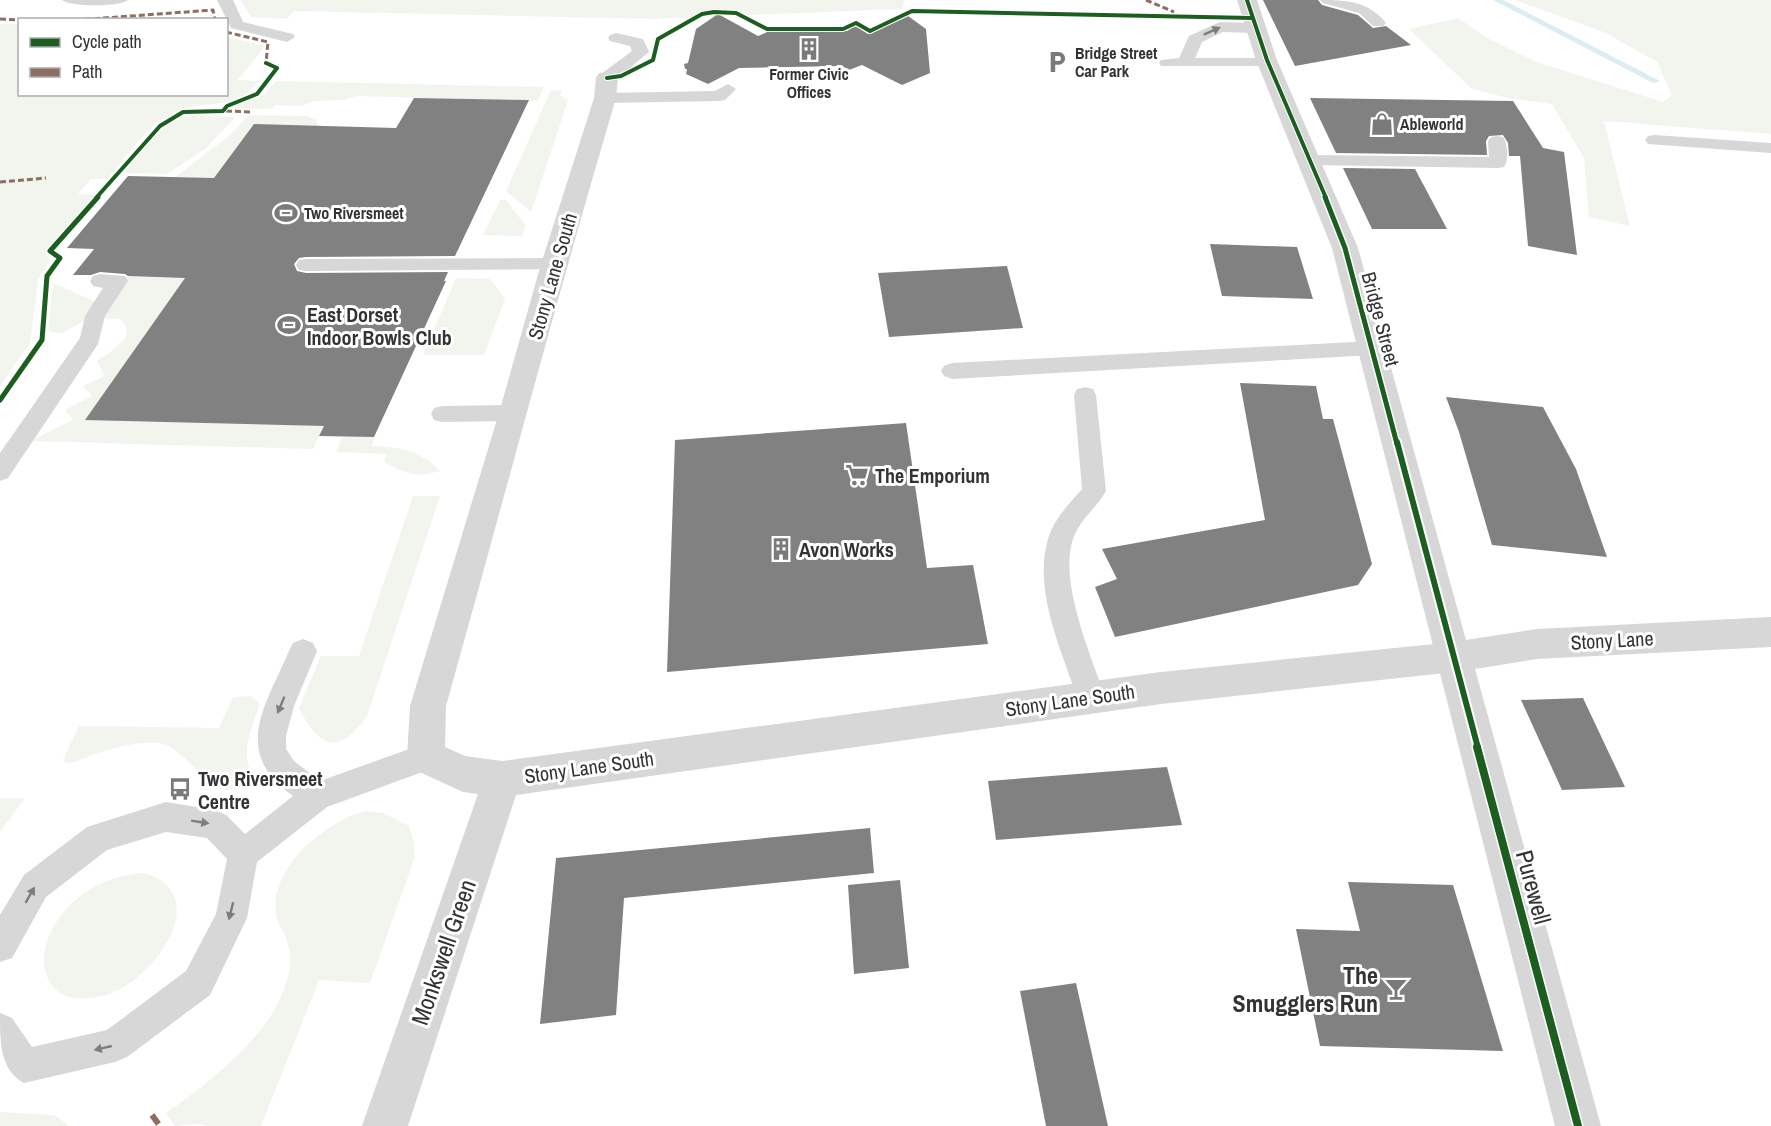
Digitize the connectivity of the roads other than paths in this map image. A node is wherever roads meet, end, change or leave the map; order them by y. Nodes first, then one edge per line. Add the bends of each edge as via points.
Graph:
1 (70, 0) edge
2 (120, 0) edge
3 (225, 0) edge
4 (1247, 0) edge
5 (1328, 0) edge
6 (1378, 23) dead end
7 (1255, 28) junction
8 (287, 37) dead end
9 (616, 38) dead end
10 (1185, 62) junction
11 (1167, 63) dead end
12 (1268, 63) junction
13 (606, 88) junction
14 (728, 89) dead end
15 (1654, 140) dead end
16 (1497, 141) dead end
17 (1771, 148) edge
18 (1310, 160) junction
19 (554, 264) junction
20 (306, 265) dead end
21 (100, 281) dead end
22 (1372, 348) junction
23 (952, 371) dead end
24 (1085, 395) dead end
25 (514, 413) junction
26 (442, 414) dead end
27 (0, 472) edge
28 (1771, 632) edge
29 (303, 651) dead end
30 (1454, 657) junction
31 (1091, 697) junction
32 (426, 757) junction
33 (502, 779) junction
34 (317, 796) junction
35 (243, 854) junction
36 (0, 946) edge
37 (0, 1030) edge
38 (12, 1065) edge
39 (385, 1126) edge
40 (1578, 1126) edge

1 - 2 lane
3 - 8 lane via 237,25
4 - 7 street, Bridge Street
5 - 6 lane via 1364,10
10 -> 7 lane via 1195,39 1220,27
7 - 12 street, Bridge Street
9 - 13 lane via 637,42 641,52
10 - 11 lane
10 - 12 lane
12 - 18 street, Bridge Street
13 - 14 lane via 719,96
13 - 19 street, Stony Lane South
15 - 17 lane
16 - 18 lane via 1498,164
18 - 22 street, Bridge Street via 1344,248
19 - 20 lane
19 - 25 street, Stony Lane South
21 - 27 lane via 118,281 95,316 90,339
22 - 23 lane
22 - 30 street, Bridge Street
24 - 31 lane via 1094,491 1060,539 1057,589
25 - 26 lane
25 - 32 street, Stony Lane South via 428,706
28 - 30 street, Stony Lane via 1537,644
29 -> 34 lane via 276,717 271,749 280,766
30 - 31 street, Stony Lane South
30 - 40 street, Purewell
31 - 33 street, Stony Lane South
32 - 33 street, Stony Lane South via 462,774
32 - 34 lane
33 - 39 street, Monkswell Green
34 - 35 lane
36 -> 35 lane via 35,886 98,838 166,817 215,825
35 -> 38 lane via 231,918 198,983 116,1045
37 - 38 lane

